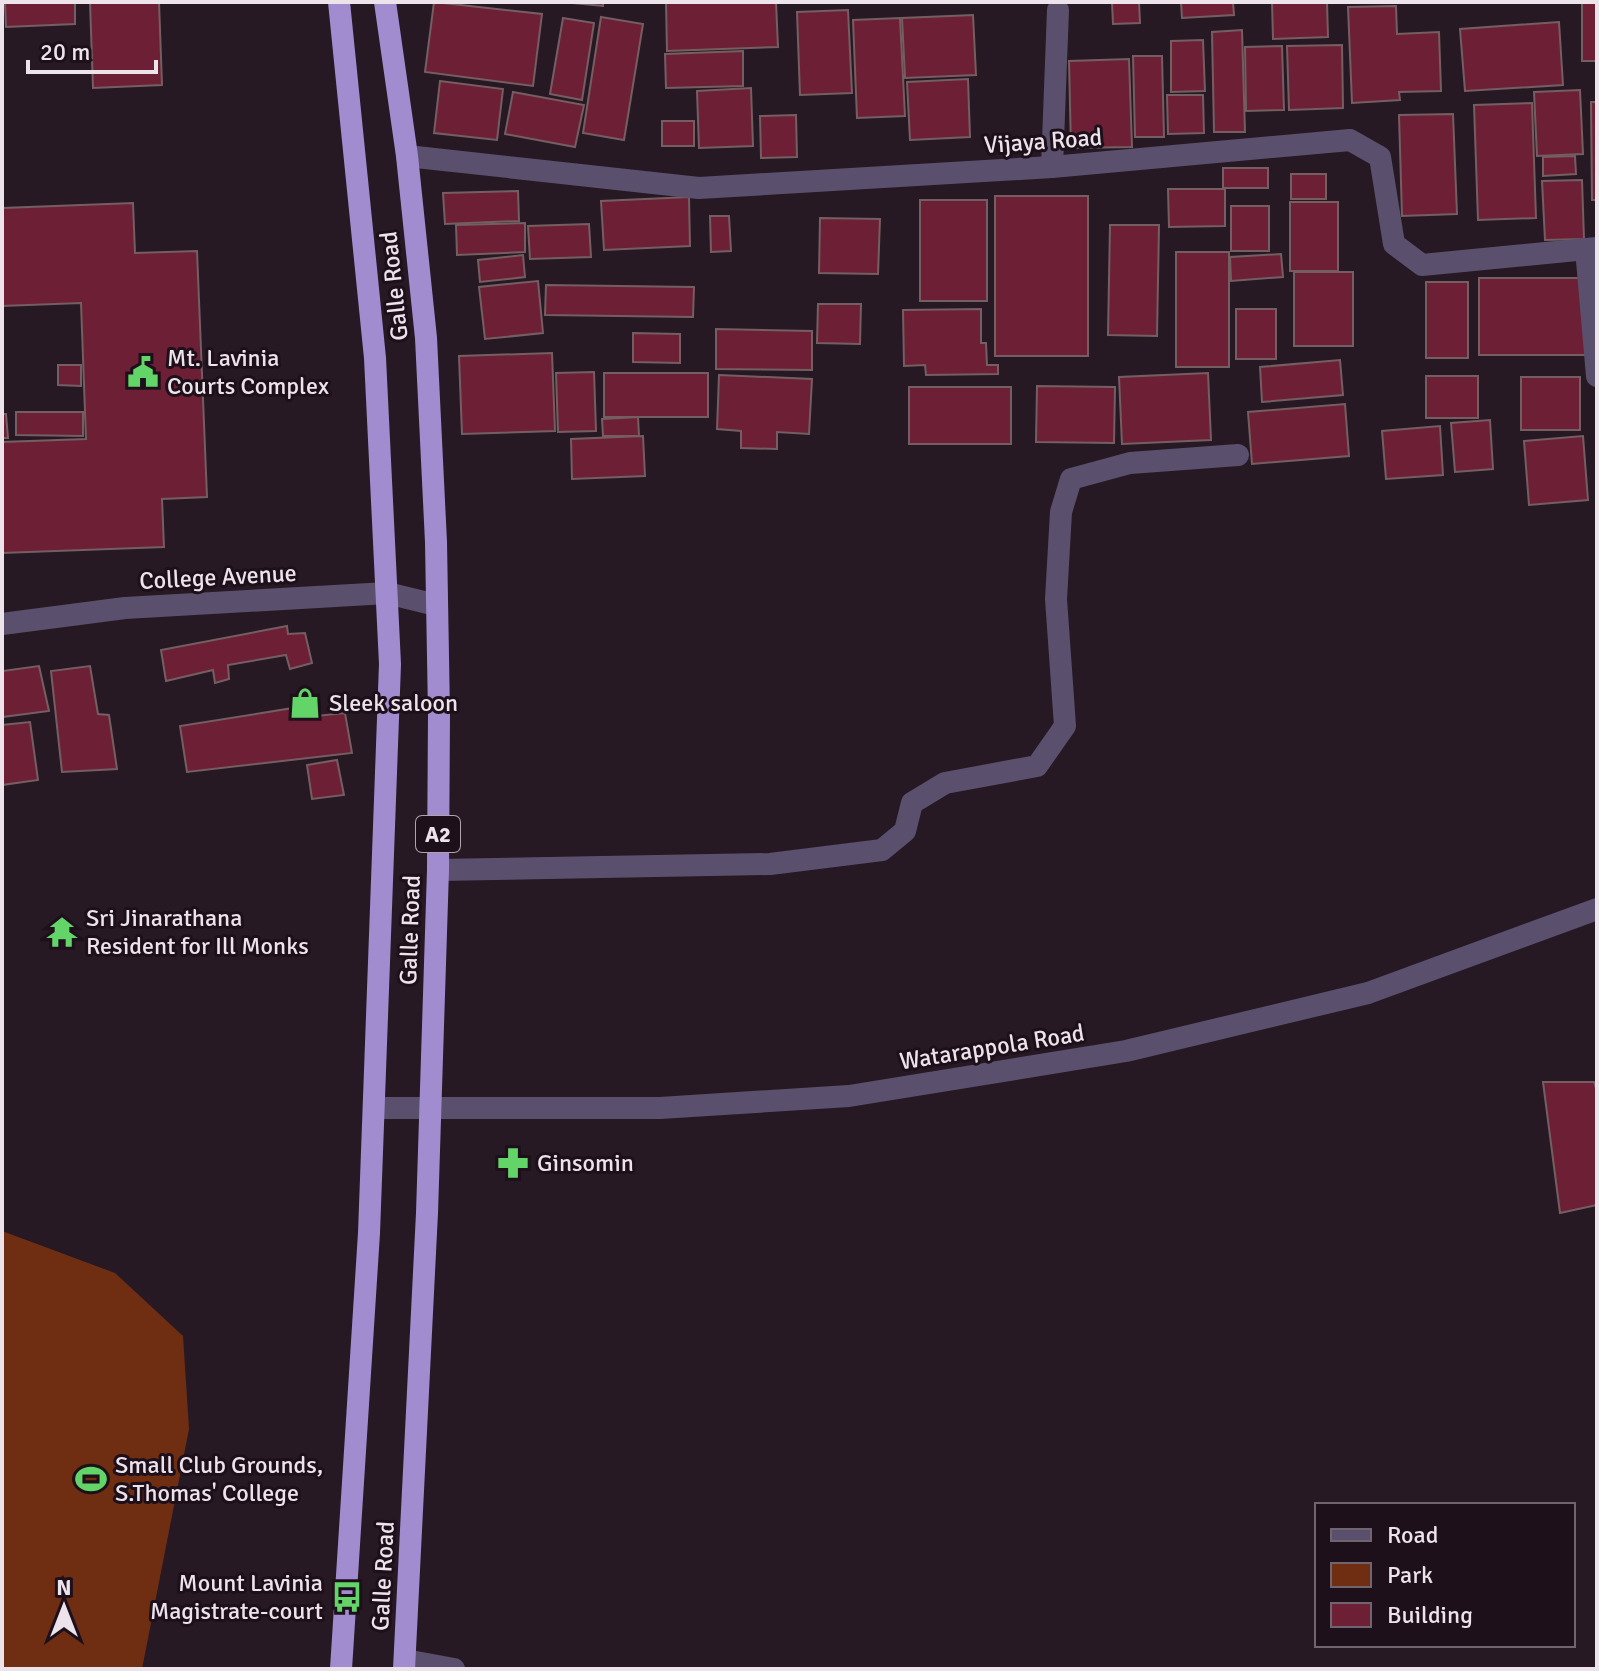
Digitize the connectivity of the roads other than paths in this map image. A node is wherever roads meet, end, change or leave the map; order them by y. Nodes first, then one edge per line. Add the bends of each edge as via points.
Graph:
1 (339, 2) edge
2 (385, 2) edge
3 (1058, 10) dead end
4 (407, 156) junction
5 (1052, 167) junction
6 (1592, 248) edge
7 (1597, 376) edge
8 (1238, 455) dead end
9 (387, 593) junction
10 (436, 605) junction
11 (2, 624) edge
12 (438, 870) junction
13 (1597, 909) edge
14 (374, 1108) junction
15 (430, 1111) junction
16 (404, 1664) edge
17 (341, 1669) edge
18 (454, 1669) edge

1 - 9 highway, Galle Road / A2 via 375,358
2 - 4 highway, Galle Road / A2
3 - 5 street
4 - 5 street, Vijaya Road via 699,188
4 - 10 highway, Galle Road / A2 via 426,338
5 - 6 street, Vijaya Road via 1350,140 1380,157 1394,244 1422,265
6 - 7 street
8 - 12 street via 1130,463 1071,479 1061,512 1056,599 1065,726 1037,766 945,783 912,803 905,831 882,850 770,864
9 - 10 street, College Avenue
9 - 11 street, College Avenue via 125,608
9 - 14 highway, Galle Road / A2 via 387,796
10 - 12 highway, Galle Road / A2
12 - 15 highway, Galle Road / A2
13 - 15 street, Watarappola Road via 1368,993 1126,1051 849,1096 660,1108
14 - 15 street, Watarappola Road
14 - 17 highway, Galle Road / A2
15 - 16 highway, Galle Road / A2
16 - 18 street

